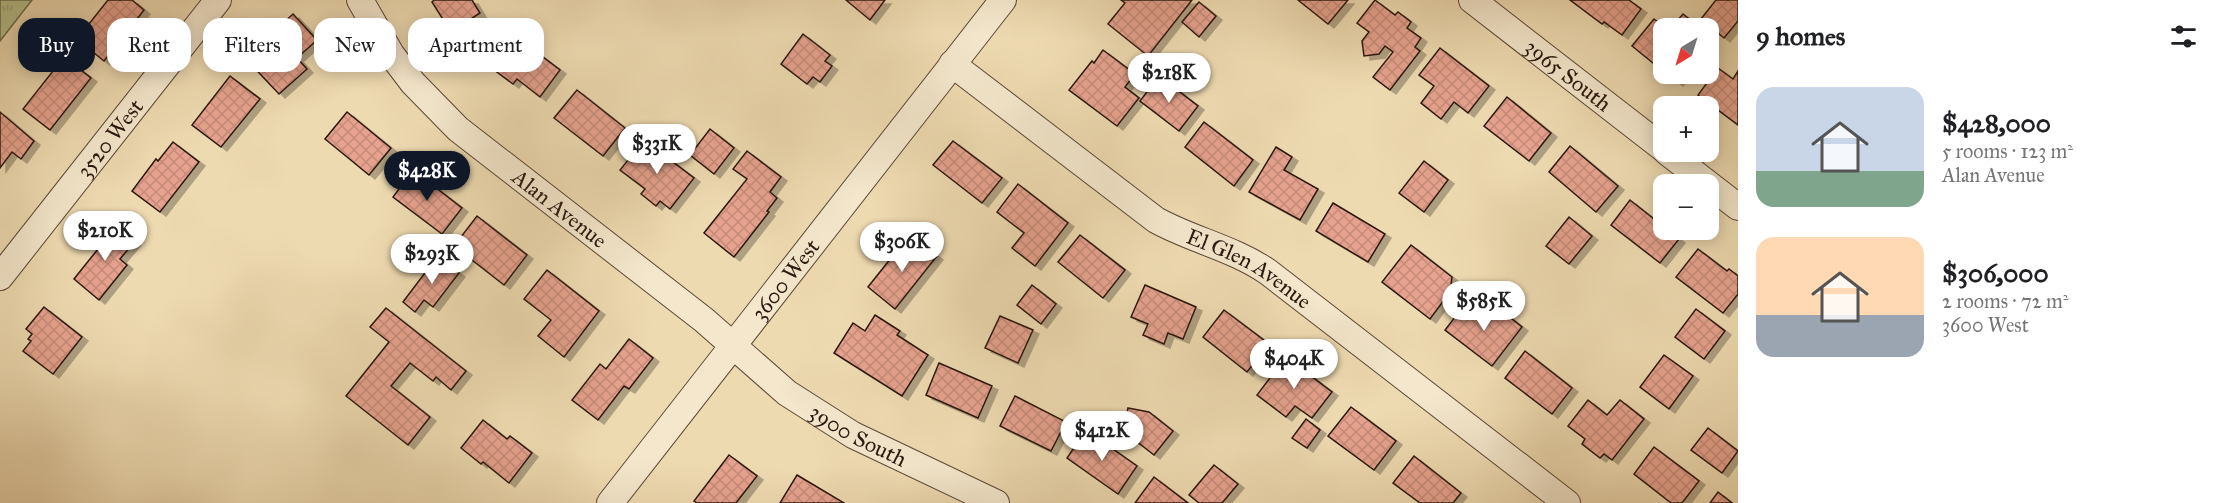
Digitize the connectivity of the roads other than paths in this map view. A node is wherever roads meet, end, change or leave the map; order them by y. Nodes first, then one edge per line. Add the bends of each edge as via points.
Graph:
1 (218, 0) edge
2 (360, 0) edge
3 (1003, 0) edge
4 (1472, 0) edge
5 (952, 64) junction
6 (1653, 141) edge
7 (1680, 162) edge
8 (1738, 207) edge
9 (0, 277) edge
10 (732, 347) junction
11 (610, 503) edge
12 (996, 503) edge
13 (1567, 503) edge

1 - 9 street, 3520 West
2 - 10 street, Alan Avenue via 413,83 458,129 704,320
3 - 5 street, 3600 West
4 - 6 street, 3965 South
5 - 10 street, 3600 West
5 - 13 street, El Glen Avenue via 1156,220 1248,259 1268,272
7 - 8 street, 3965 South
10 - 11 street, 3600 West
10 - 12 street, 3900 South via 787,393 853,435

